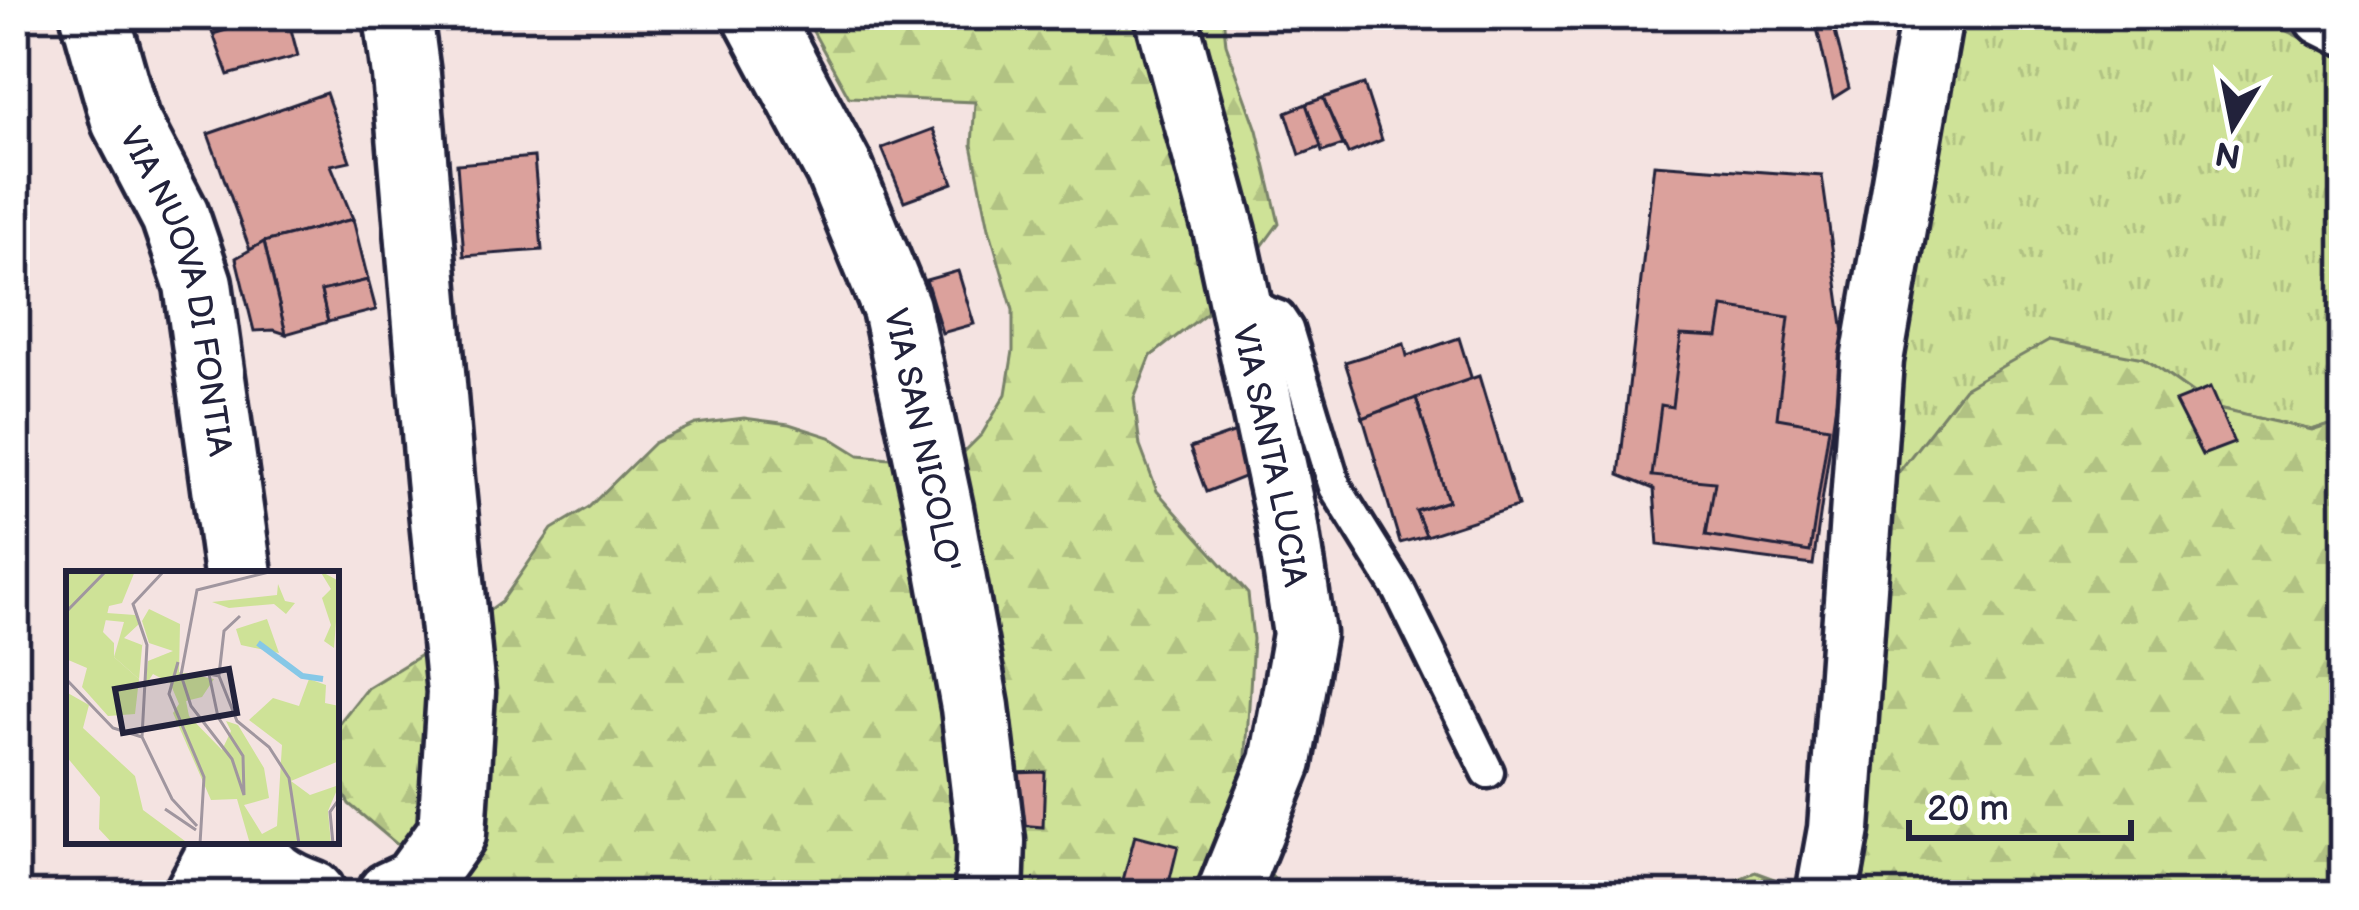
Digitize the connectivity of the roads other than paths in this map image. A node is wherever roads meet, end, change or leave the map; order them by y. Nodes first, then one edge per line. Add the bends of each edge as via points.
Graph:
1 (95, 15) edge
2 (398, 15) edge
3 (757, 15) edge
4 (1166, 15) edge
5 (1932, 15) edge
6 (2324, 15) edge
7 (2344, 25) edge
8 (1240, 302) junction
9 (238, 571) edge
10 (1488, 772) dead end
11 (222, 844) edge
12 (249, 844) edge
13 (196, 895) edge
14 (312, 895) edge
15 (391, 895) edge
16 (988, 895) edge
17 (1227, 895) edge
18 (1827, 895) edge

1 - 9 street, VIA NUOVA DI FONTIA via 125,120 175,216 198,284
2 - 15 street via 461,692 452,832 416,884
3 - 16 street, VIA SAN NICOLO' via 839,169 896,308 975,707 991,841
4 - 8 street, VIA SANTA LUCIA
5 - 18 street via 1872,360 1839,829
6 - 7 street
8 - 10 lane via 1279,317 1287,329 1335,487 1399,590
8 - 17 street, VIA SANTA LUCIA via 1304,634 1281,762
11 - 13 street
12 - 14 street via 280,883

